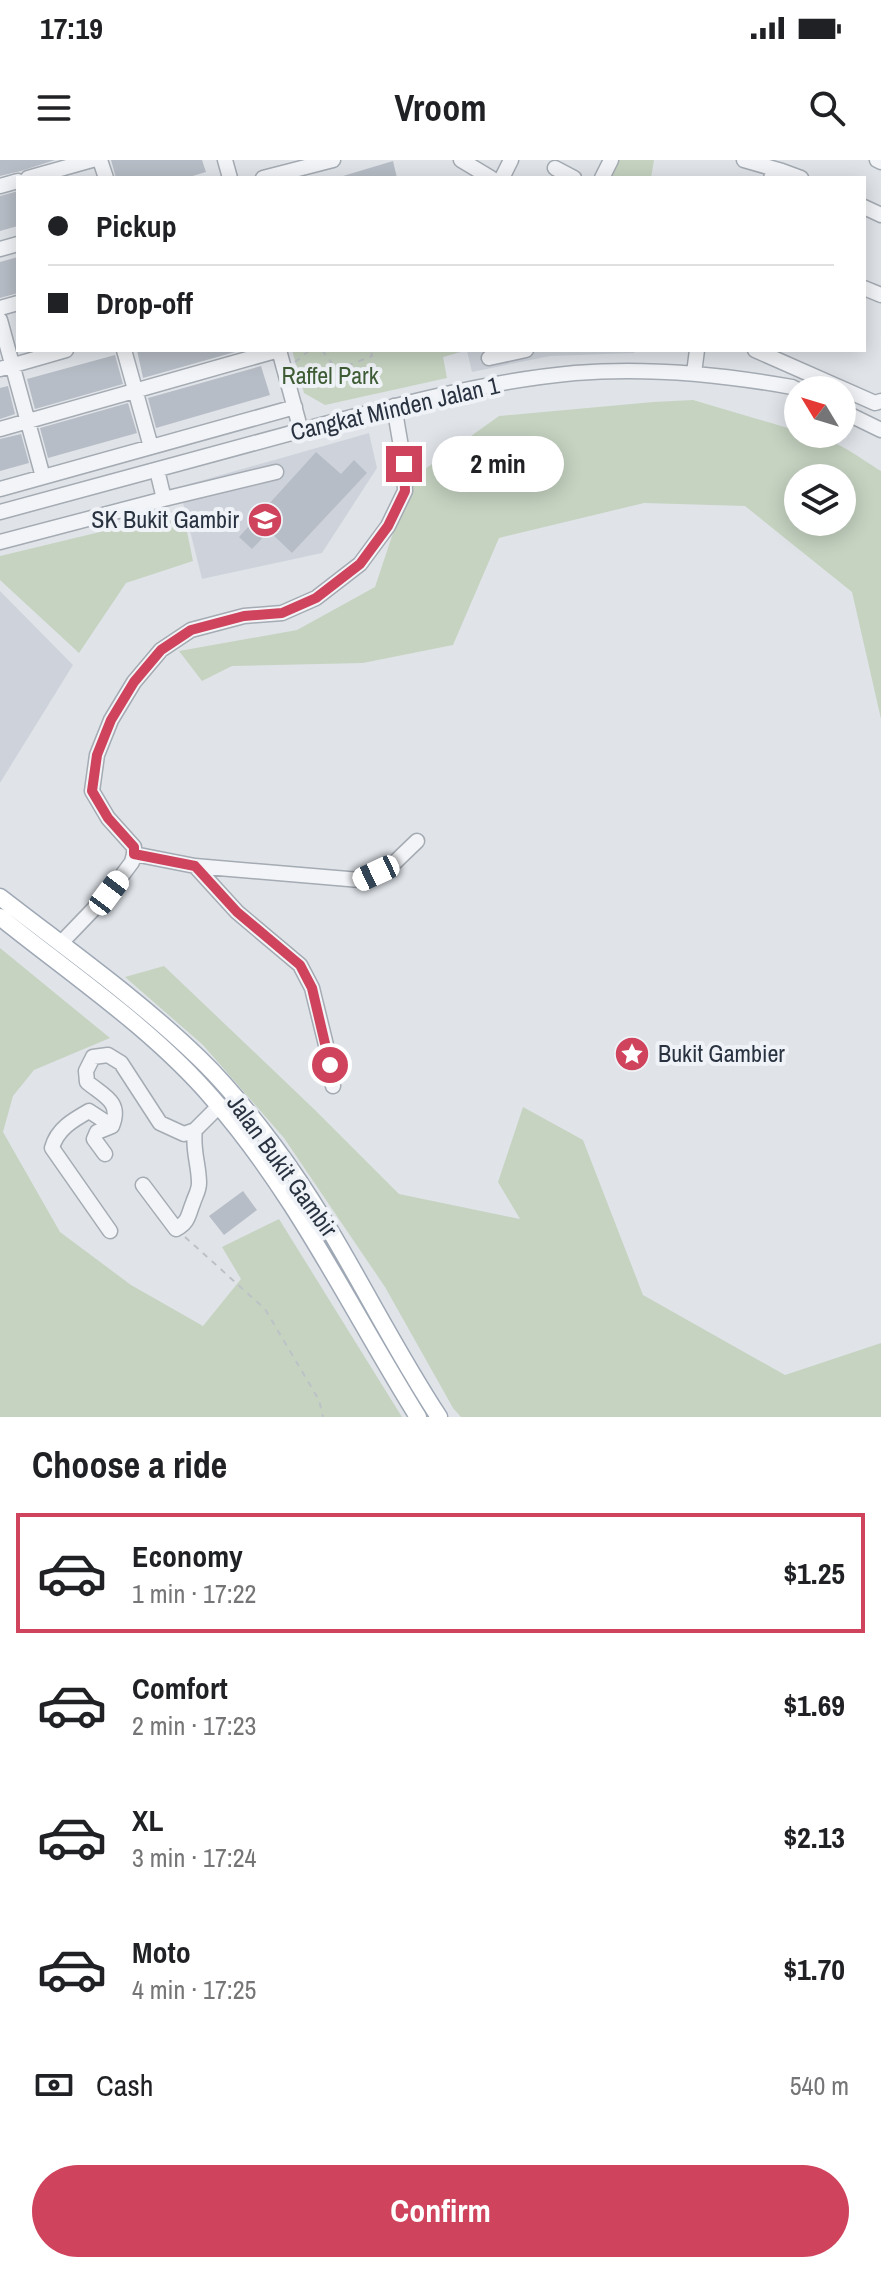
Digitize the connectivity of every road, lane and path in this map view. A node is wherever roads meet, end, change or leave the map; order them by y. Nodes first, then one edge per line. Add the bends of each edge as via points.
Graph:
1 (92, 160) edge
2 (333, 160) edge
3 (461, 160) edge
4 (744, 160) edge
5 (776, 174) edge
6 (35, 176) edge
7 (271, 176) edge
8 (488, 176) edge
9 (0, 320) edge
10 (59, 352) edge
11 (125, 352) edge
12 (272, 352) edge
13 (280, 352) edge
14 (307, 352) edge
15 (324, 352) edge
16 (371, 352) edge
17 (688, 352) edge
18 (696, 352) edge
19 (760, 352) edge
20 (488, 354) edge
21 (6, 367) edge
22 (284, 370) junction
23 (689, 372) junction
24 (495, 384) junction
25 (784, 386) edge
26 (136, 391) junction
27 (881, 401) edge
28 (394, 406) junction
29 (295, 407) junction
30 (856, 418) edge
31 (28, 421) junction
32 (0, 429) edge
33 (881, 430) edge
34 (301, 431) junction
35 (151, 447) junction
36 (157, 470) junction
37 (276, 472) dead end
38 (43, 477) junction
39 (0, 489) edge
40 (164, 499) junction
41 (0, 512) edge
42 (0, 542) edge
43 (417, 841) dead end
44 (134, 854) junction
45 (195, 866) junction
46 (0, 897) edge
47 (0, 917) edge
48 (60, 944) junction
49 (333, 1086) dead end
50 (219, 1106) junction
51 (112, 1126) junction
52 (195, 1130) junction
53 (105, 1154) dead end
54 (143, 1185) dead end
55 (176, 1229) junction
56 (110, 1231) dead end
57 (323, 1417) edge
58 (418, 1417) edge
59 (439, 1417) edge

1 - 6 street
2 - 7 street
3 - 8 street
4 - 5 street
9 - 21 street
10 - 21 street
11 - 26 street
12 - 26 street
13 - 22 street
14 - 22 path
15 - 16 path via 337,370
17 - 23 street
18 - 23 street
19 - 27 street via 875,403
20 - 24 street
21 - 31 street
22 - 29 street
23 - 24 street, Cangkat Minden Jalan 1 via 577,373
23 - 25 street, Cangkat Minden Jalan 1
24 - 28 street, Cangkat Minden Jalan 1
26 - 31 street
26 - 35 street
28 - 34 street, Cangkat Minden Jalan 1
28 - 44 street via 405,491 360,564 316,598 282,613 244,616 191,630 161,650 111,720 97,755 92,791
29 - 34 street
29 - 35 street, Cangkat Minden Jalan 1
30 - 33 street
31 - 32 street
31 - 38 street
34 - 36 street, Cangkat Minden Jalan 1
35 - 38 street, Cangkat Minden Jalan 1
36 - 40 street
36 - 41 street, Cangkat Minden Jalan 1
37 - 40 street
38 - 39 street, Cangkat Minden Jalan 1
40 - 42 street
43 - 45 street via 392,865 360,880
44 - 45 street
44 - 48 street via 109,893
45 - 49 street via 237,912 300,965 312,988
46 - 48 main road, Jalan Bukit Gambir
47 - 50 main road, Jalan Bukit Gambir via 134,1024
48 - 59 main road, Jalan Bukit Gambir via 200,1059 258,1125 333,1234
50 - 52 street
50 - 58 main road, Jalan Bukit Gambir via 292,1204
51 - 52 street via 114,1105 87,1082 93,1057 108,1055 121,1063 160,1123 184,1134
51 - 53 street via 94,1139
51 - 56 street via 89,1111 55,1136 52,1148
52 - 55 street via 198,1190 190,1217
54 - 55 street
55 - 57 path via 265,1309 319,1400

